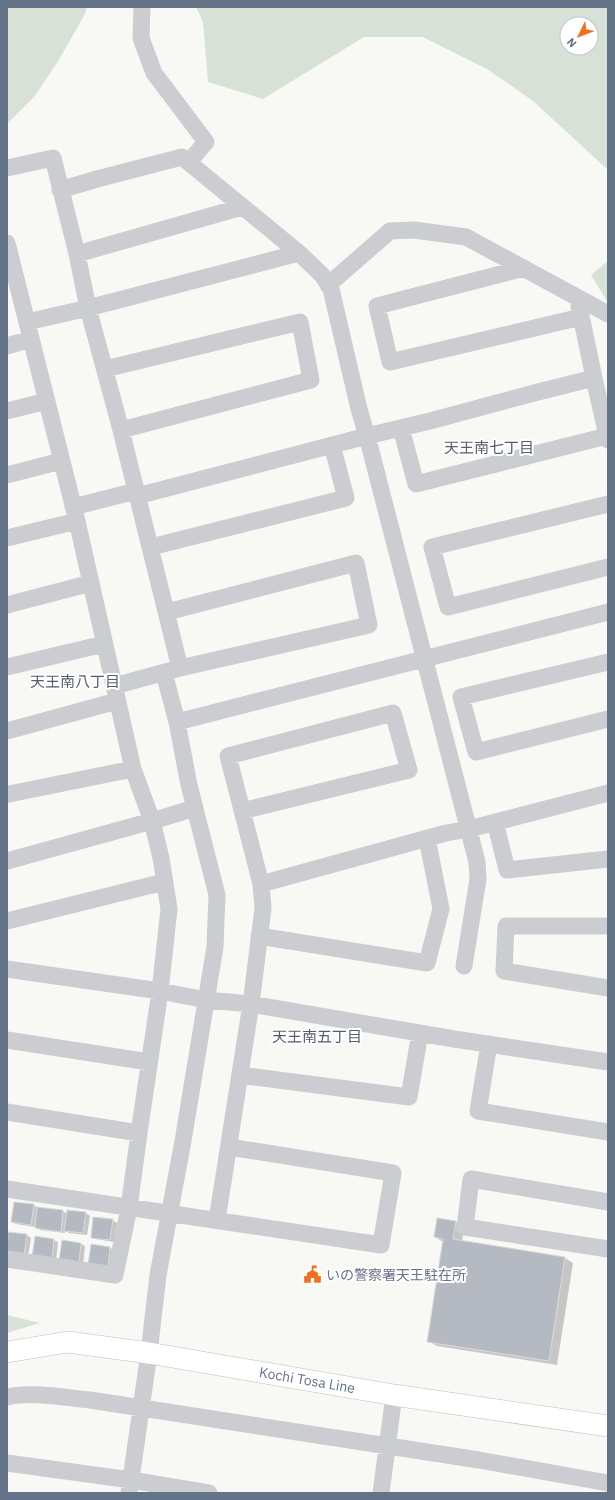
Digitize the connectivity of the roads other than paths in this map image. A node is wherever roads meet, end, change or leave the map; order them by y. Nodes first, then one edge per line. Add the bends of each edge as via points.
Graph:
1 (142, 7) edge
2 (189, 162) junction
3 (7, 168) edge
4 (60, 190) junction
5 (242, 207) junction
6 (7, 243) edge
7 (299, 253) junction
8 (77, 254) junction
9 (524, 268) junction
10 (12, 281) edge
11 (328, 285) junction
12 (578, 298) junction
13 (88, 308) junction
14 (608, 314) edge
15 (581, 317) junction
16 (27, 322) junction
17 (31, 339) junction
18 (7, 346) edge
19 (105, 369) junction
20 (594, 378) junction
21 (46, 400) junction
22 (7, 410) edge
23 (401, 428) junction
24 (121, 430) junction
25 (367, 436) junction
26 (607, 438) edge
27 (332, 445) junction
28 (61, 461) junction
29 (7, 475) edge
30 (137, 494) junction
31 (608, 504) edge
32 (75, 514) junction
33 (7, 538) edge
34 (151, 547) junction
35 (608, 567) edge
36 (90, 583) junction
37 (7, 604) edge
38 (167, 612) junction
39 (608, 612) edge
40 (104, 644) junction
41 (424, 659) junction
42 (608, 662) edge
43 (7, 667) edge
44 (180, 668) junction
45 (164, 673) junction
46 (115, 693) junction
47 (608, 719) edge
48 (177, 722) junction
49 (7, 731) edge
50 (133, 769) junction
51 (8, 791) edge
52 (608, 793) edge
53 (195, 808) junction
54 (242, 811) junction
55 (152, 821) junction
56 (496, 822) junction
57 (469, 829) junction
58 (427, 838) junction
59 (608, 859) edge
60 (7, 861) edge
61 (164, 882) junction
62 (261, 884) junction
63 (7, 921) edge
64 (608, 926) edge
65 (259, 936) junction
66 (464, 966) dead end
67 (7, 969) edge
68 (608, 988) edge
69 (160, 991) junction
70 (206, 1000) junction
71 (251, 1004) junction
72 (420, 1033) junction
73 (7, 1040) edge
74 (489, 1044) junction
75 (149, 1062) junction
76 (608, 1062) edge
77 (240, 1075) junction
78 (7, 1112) edge
79 (608, 1132) edge
80 (139, 1134) junction
81 (229, 1147) junction
82 (7, 1189) edge
83 (608, 1202) edge
84 (129, 1208) junction
85 (170, 1214) junction
86 (217, 1220) junction
87 (608, 1249) edge
88 (7, 1259) edge
89 (7, 1352) edge
90 (149, 1353) junction
91 (394, 1395) junction
92 (7, 1397) edge
93 (141, 1409) junction
94 (608, 1426) edge
95 (387, 1446) junction
96 (7, 1463) edge
97 (608, 1483) edge
98 (130, 1486) edge
99 (209, 1493) edge
100 (380, 1493) edge

1 - 2 street via 141,38 154,73 206,142
2 - 4 street via 182,157
2 - 5 street
3 - 4 street via 53,158
4 - 8 street
5 - 7 street
5 - 8 street
6 - 10 street
7 - 11 street via 322,275
7 - 13 street
8 - 13 street
9 - 11 street via 466,236 414,230 390,231
9 - 12 street
9 - 15 street via 377,306 390,362
10 - 16 street
11 - 25 street
12 - 14 street
12 - 15 street
13 - 16 street
13 - 19 street
15 - 20 street
16 - 17 street
17 - 18 street
17 - 21 street
19 - 24 street
19 - 24 street via 300,322 311,380
20 - 23 street
20 - 26 street
21 - 22 street
21 - 28 street
23 - 25 street
23 - 26 street via 416,484
24 - 30 street
25 - 27 street
25 - 41 street
27 - 30 street
27 - 34 street via 346,498
28 - 29 street
28 - 32 street
30 - 32 street
30 - 34 street
31 - 35 street via 432,547 448,608
32 - 33 street
32 - 36 street
34 - 38 street
36 - 37 street
36 - 40 street
38 - 44 street
38 - 44 street via 356,563 370,625
39 - 41 street
40 - 43 street
40 - 46 street
41 - 48 street
41 - 57 street
42 - 47 street via 461,697 476,752
44 - 45 street
45 - 46 street
45 - 48 street
46 - 49 street
46 - 50 street
48 - 53 street
50 - 51 street
50 - 55 street
52 - 56 street
53 - 55 street
53 - 70 street via 217,895 215,947
54 - 54 street via 409,770 393,713 228,756
54 - 62 street
55 - 60 street
55 - 61 street
56 - 57 street
56 - 59 street via 507,870
57 - 58 street
57 - 66 street via 477,862 478,880
58 - 62 street
58 - 65 street via 441,909 427,963
61 - 63 street
61 - 69 street via 169,909
62 - 65 street via 263,908
64 - 68 street via 506,926 504,971
65 - 71 street
67 - 69 street
69 - 70 street
69 - 75 street
70 - 71 street
70 - 85 street
71 - 72 street
71 - 77 street
72 - 74 street
72 - 77 street via 409,1097
73 - 75 street
74 - 76 street
74 - 79 street via 478,1111
75 - 80 street
77 - 81 street
78 - 80 street
80 - 84 street
81 - 86 street
81 - 86 street via 393,1173 381,1245
82 - 84 street
83 - 87 street via 471,1179 465,1227
84 - 85 street
84 - 88 street via 115,1275
85 - 86 street
85 - 90 street via 158,1275
89 - 90 main road, Kochi Tosa Line via 68,1342
90 - 91 main road, Kochi Tosa Line
90 - 93 street
91 - 94 main road, Kochi Tosa Line
91 - 95 street
92 - 93 street via 37,1395 90,1400
93 - 95 street
93 - 98 street
95 - 97 street
95 - 100 street
96 - 98 street
98 - 99 street

